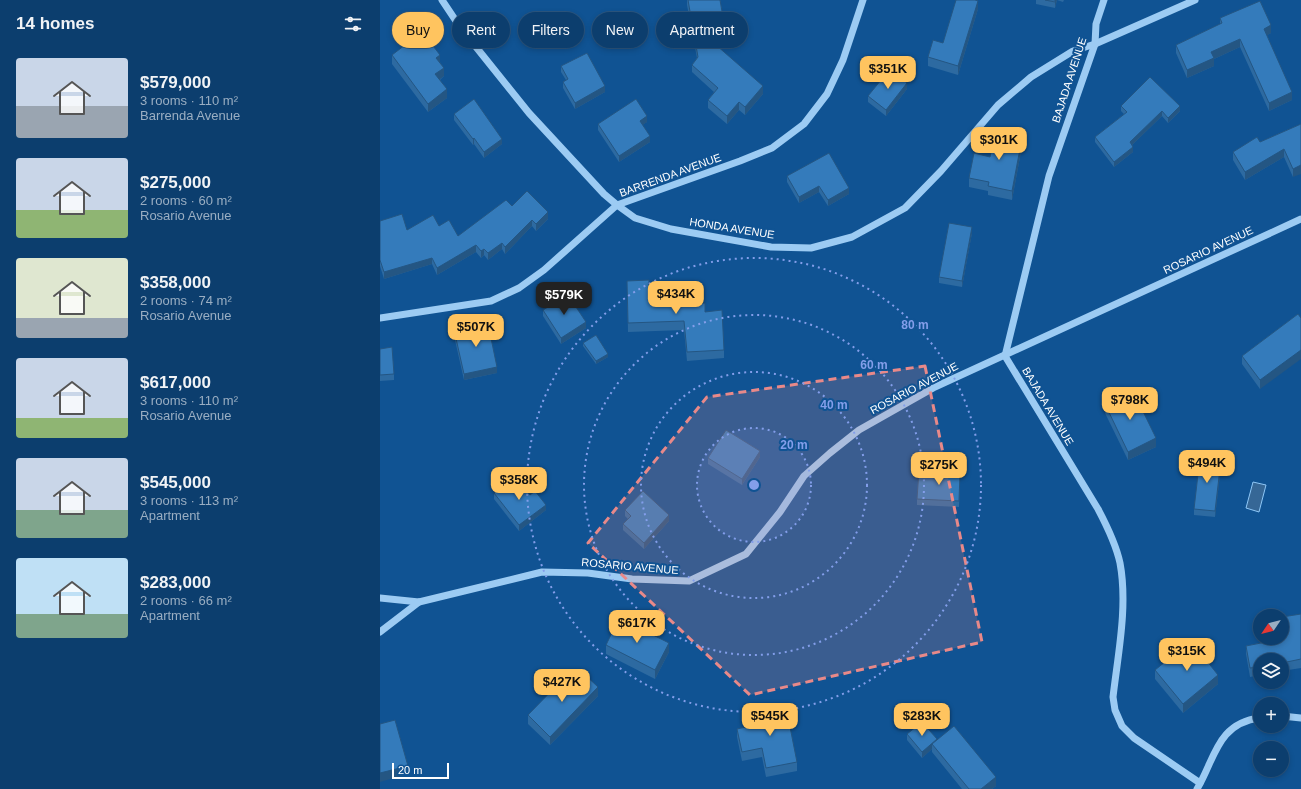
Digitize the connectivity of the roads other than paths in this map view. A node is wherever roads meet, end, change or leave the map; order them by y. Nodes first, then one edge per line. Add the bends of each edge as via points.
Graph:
1 (442, 0) edge
2 (863, 0) edge
3 (1104, 0) edge
4 (1194, 0) edge
5 (1095, 44) junction
6 (617, 205) junction
7 (1301, 219) edge
8 (380, 318) edge
9 (1005, 356) junction
10 (380, 598) edge
11 (419, 602) junction
12 (380, 632) edge
13 (1289, 717) edge
14 (1301, 718) edge
15 (1253, 720) edge
16 (1198, 786) edge

1 - 6 street, HONDA AVENUE via 460,27 529,113
2 - 6 street, BARRENDA AVENUE via 843,60 827,94 804,124 772,148
3 - 5 street, BAJADA AVENUE via 1096,24
4 - 5 street, HONDA AVENUE
5 - 6 street, HONDA AVENUE via 1074,51 1014,90 983,120 941,171 905,208 852,237 811,248 771,247 671,229 635,218
5 - 9 street, BAJADA AVENUE via 1049,176
6 - 8 street, BARRENDA AVENUE via 544,270 519,288 491,302
7 - 9 street, ROSARIO AVENUE
9 - 11 street, ROSARIO AVENUE via 935,387 859,430 804,476 780,512 746,554 690,581 542,572
9 - 16 street, BAJADA AVENUE via 1098,509 1120,562 1122,614 1113,697 1122,726
10 - 11 street, ROSARIO AVENUE
11 - 12 street
13 - 14 street
15 - 16 street via 1228,732 1219,742

